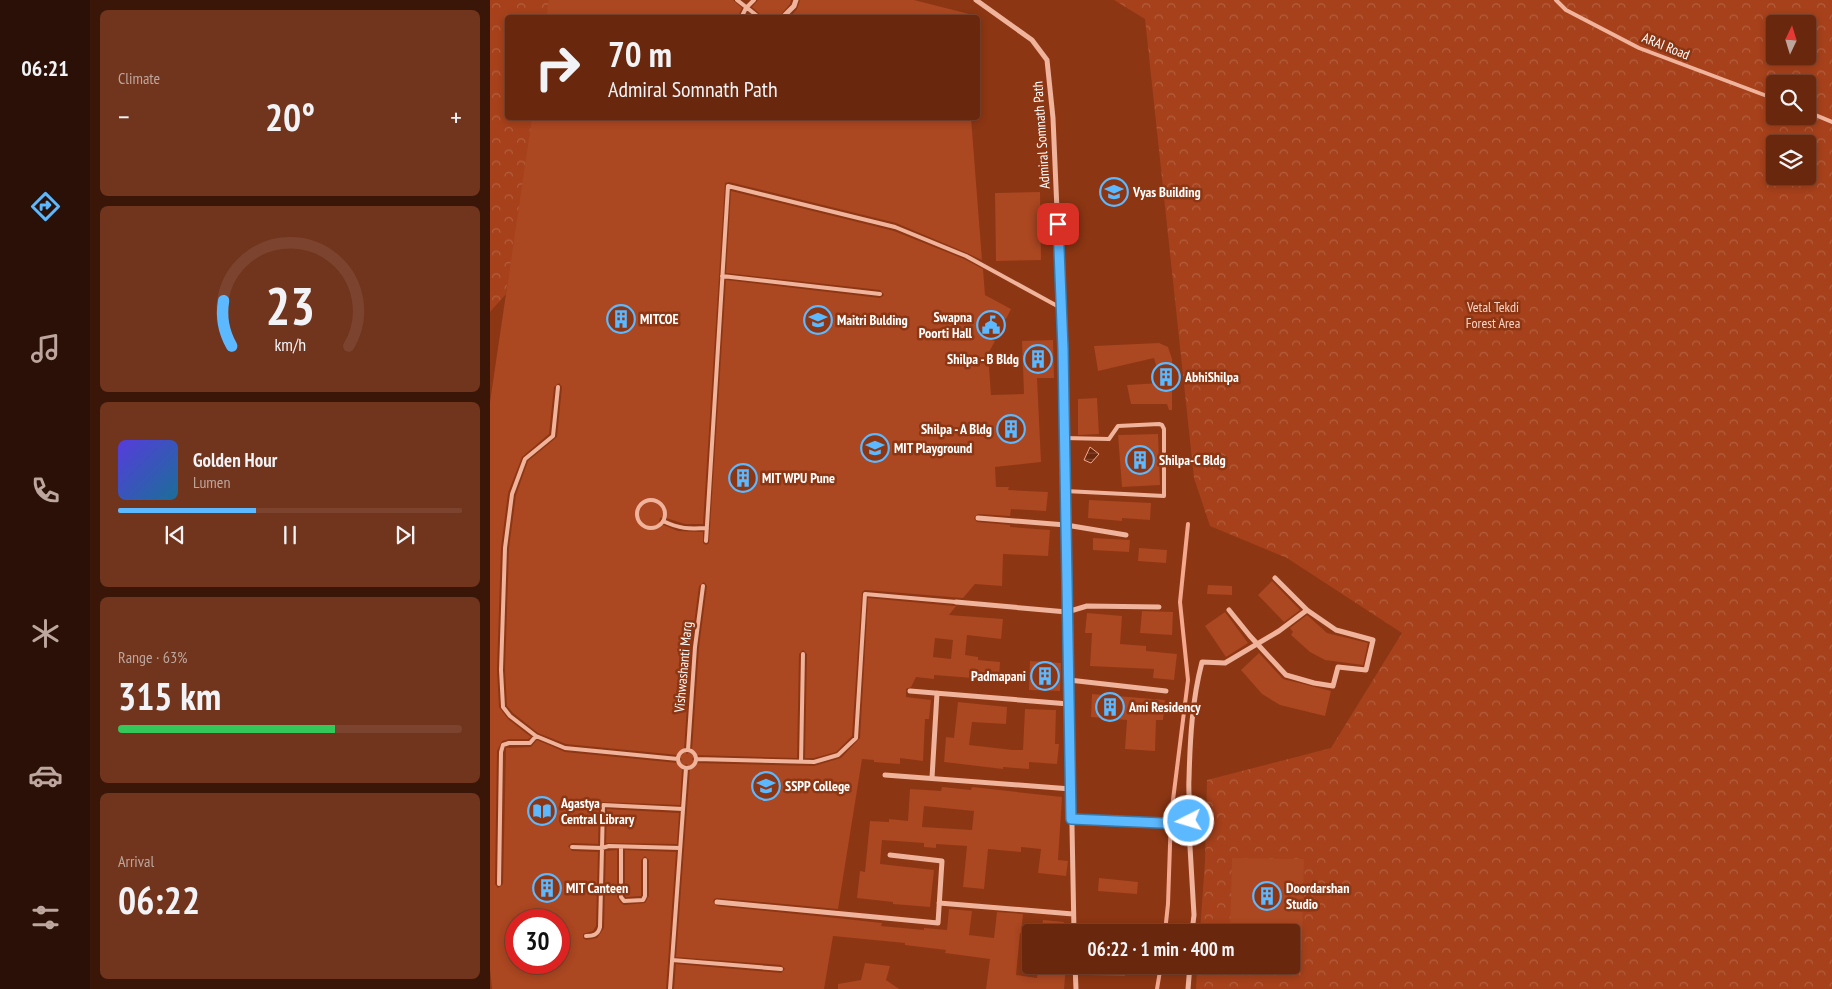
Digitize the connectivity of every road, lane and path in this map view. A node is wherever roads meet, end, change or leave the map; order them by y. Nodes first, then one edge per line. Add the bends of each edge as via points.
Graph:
1 (737, 0) edge
2 (754, 0) edge
3 (796, 0) edge
4 (976, 0) edge
5 (1556, 0) edge
6 (746, 8) junction
7 (742, 15) edge
8 (756, 15) edge
9 (785, 15) edge
10 (1766, 96) edge
11 (1816, 115) edge
12 (1832, 122) edge
13 (722, 276) junction
14 (880, 294) dead end
15 (1061, 308) junction
16 (558, 387) dead end
17 (1064, 438) junction
18 (1065, 491) junction
19 (978, 518) dead end
20 (663, 521) junction
21 (1066, 525) junction
22 (707, 528) junction
23 (1126, 535) dead end
24 (706, 541) dead end
25 (1275, 578) dead end
26 (703, 586) dead end
27 (956, 602) joint
28 (1159, 607) dead end
29 (1229, 610) dead end
30 (1307, 610) junction
31 (1068, 612) junction
32 (1258, 644) junction
33 (803, 654) dead end
34 (1069, 680) junction
35 (910, 691) dead end
36 (1166, 691) dead end
37 (937, 693) junction
38 (1069, 704) junction
39 (536, 736) junction
40 (688, 750) junction
41 (678, 759) junction
42 (696, 759) junction
43 (801, 762) junction
44 (686, 768) junction
45 (885, 775) dead end
46 (932, 778) junction
47 (1071, 789) junction
48 (683, 809) junction
49 (1071, 819) junction
50 (1182, 824) junction
51 (572, 847) dead end
52 (621, 847) junction
53 (602, 848) junction
54 (680, 848) junction
55 (890, 855) dead end
56 (645, 860) dead end
57 (499, 884) dead end
58 (717, 902) dead end
59 (939, 903) junction
60 (1073, 914) junction
61 (1074, 924) edge
62 (1193, 924) edge
63 (586, 936) dead end
64 (672, 960) junction
65 (781, 969) dead end
66 (1075, 974) edge
67 (1189, 974) edge
68 (670, 989) edge
69 (1076, 989) edge
70 (1188, 989) edge

1 - 6 lane
2 - 6 lane
3 - 9 street
4 - 15 street, Admiral Somnath Path via 1032,40 1047,60 1053,118
5 - 10 lane, ARAI Road via 1566,10 1639,48
6 - 7 lane
6 - 8 lane
11 - 12 lane
13 - 14 lane
13 - 15 lane via 728,186 895,227 966,256
13 - 22 lane
15 - 17 street, Admiral Somnath Path
16 - 39 lane via 553,436 524,459 512,494 505,548 503,707
17 - 18 street, Admiral Somnath Path
17 - 18 lane via 1109,439 1118,426 1159,424 1164,429 1164,496
18 - 21 street, Admiral Somnath Path
19 - 21 street
20 - 20 lane via 657,527 644,526 638,519 640,506 652,500 660,504 665,512
20 - 22 lane via 688,530
21 - 23 street
21 - 31 street, Admiral Somnath Path
22 - 24 lane
25 - 30 street
26 - 40 lane, Vishwashanti Marg
27 - 31 street
27 - 43 lane via 865,594 856,738 838,755
28 - 31 street via 1087,606
29 - 32 street
30 - 32 street
30 - 32 street via 1336,630 1373,640 1366,670 1338,667 1333,686 1314,683 1286,675
31 - 34 street, Admiral Somnath Path
32 - 50 street via 1225,663 1202,662 1196,686 1192,732 1189,818
33 - 43 lane
34 - 36 street
34 - 38 street, Admiral Somnath Path
35 - 37 street
37 - 38 street
37 - 46 street
38 - 47 street, Admiral Somnath Path
39 - 41 lane via 566,748
39 - 57 lane via 530,743 503,745 501,752
40 - 41 lane via 681,752
40 - 42 lane via 695,754
41 - 44 lane
42 - 43 lane
42 - 44 lane via 693,766
44 - 48 lane
45 - 46 street
46 - 47 street
47 - 49 street, Admiral Somnath Path
48 - 53 lane via 603,805
48 - 54 lane
49 - 50 street
49 - 60 street, Admiral Somnath Path
50 - 62 street via 1189,830
51 - 53 lane
52 - 53 lane
52 - 54 lane
52 - 56 lane via 621,897 624,901 643,900
53 - 63 lane via 600,927 593,936
54 - 64 lane
55 - 59 street via 942,861
58 - 59 street via 938,923
59 - 60 street
60 - 61 street, Admiral Somnath Path
64 - 65 lane
64 - 68 lane
66 - 69 street
67 - 70 street

